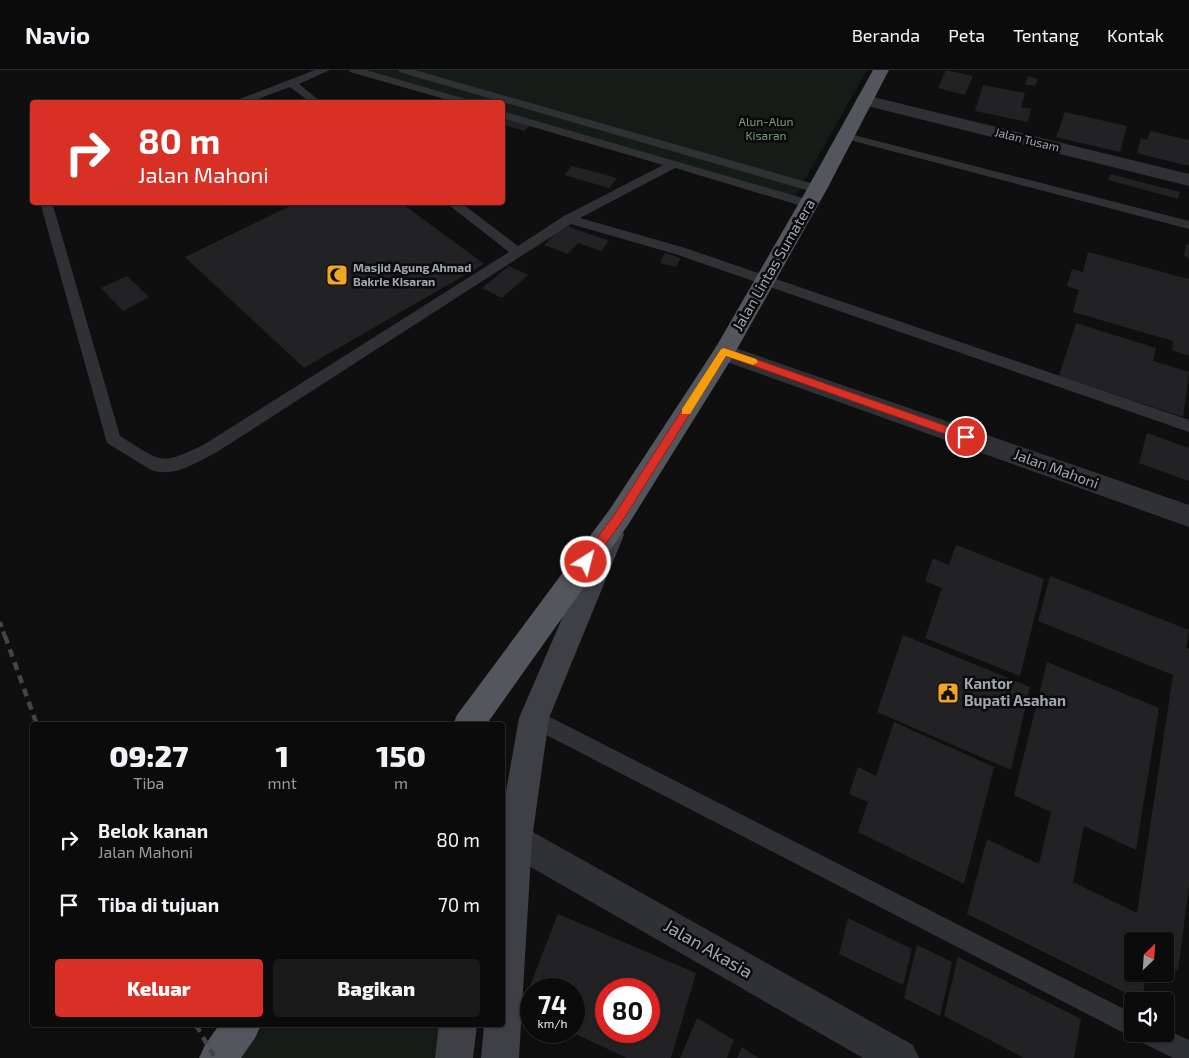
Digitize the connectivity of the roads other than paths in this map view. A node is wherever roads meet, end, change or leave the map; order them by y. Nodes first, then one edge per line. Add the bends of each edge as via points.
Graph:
1 (325, 70) edge
2 (354, 70) edge
3 (403, 70) edge
4 (881, 70) edge
5 (291, 83) junction
6 (246, 100) edge
7 (313, 100) edge
8 (458, 100) edge
9 (501, 100) edge
10 (865, 100) junction
11 (505, 101) edge
12 (505, 115) edge
13 (846, 136) junction
14 (674, 164) junction
15 (1189, 180) edge
16 (813, 196) junction
17 (47, 205) edge
18 (455, 205) edge
19 (569, 219) junction
20 (1189, 224) edge
21 (518, 252) junction
22 (765, 280) junction
23 (724, 352) junction
24 (1189, 426) edge
25 (1189, 516) edge
26 (619, 517) junction
27 (479, 717) edge
28 (534, 718) junction
29 (515, 839) junction
30 (505, 985) edge
31 (1124, 1021) edge
32 (241, 1027) edge
33 (458, 1027) edge
34 (502, 1027) edge
35 (1166, 1042) edge
36 (1189, 1053) edge
37 (218, 1058) edge
38 (454, 1058) edge
39 (500, 1058) edge
40 (900, 1058) edge

1 - 5 lane
2 - 8 lane
3 - 9 lane
4 - 10 highway, Jalan Lintas Sumatera
5 - 6 lane
5 - 7 lane
10 - 13 highway, Jalan Lintas Sumatera
10 - 15 street, Jalan Tusam
11 - 16 lane
12 - 14 lane
13 - 16 highway, Jalan Lintas Sumatera
13 - 20 lane
14 - 16 lane
14 - 19 lane
16 - 22 highway, Jalan Lintas Sumatera
17 - 21 lane via 113,439 157,466 176,465 212,448
18 - 21 lane
19 - 21 lane
19 - 22 lane
22 - 23 highway, Jalan Lintas Sumatera
22 - 24 lane
23 - 25 street, Jalan Mahoni
23 - 26 highway, Jalan Lintas Sumatera
26 - 27 highway, Jalan Lintas Sumatera
26 - 28 main road
28 - 29 main road
28 - 31 lane
29 - 30 main road
29 - 40 street, Jalan Akasia
32 - 37 highway
33 - 38 main road
34 - 39 main road
35 - 36 lane

